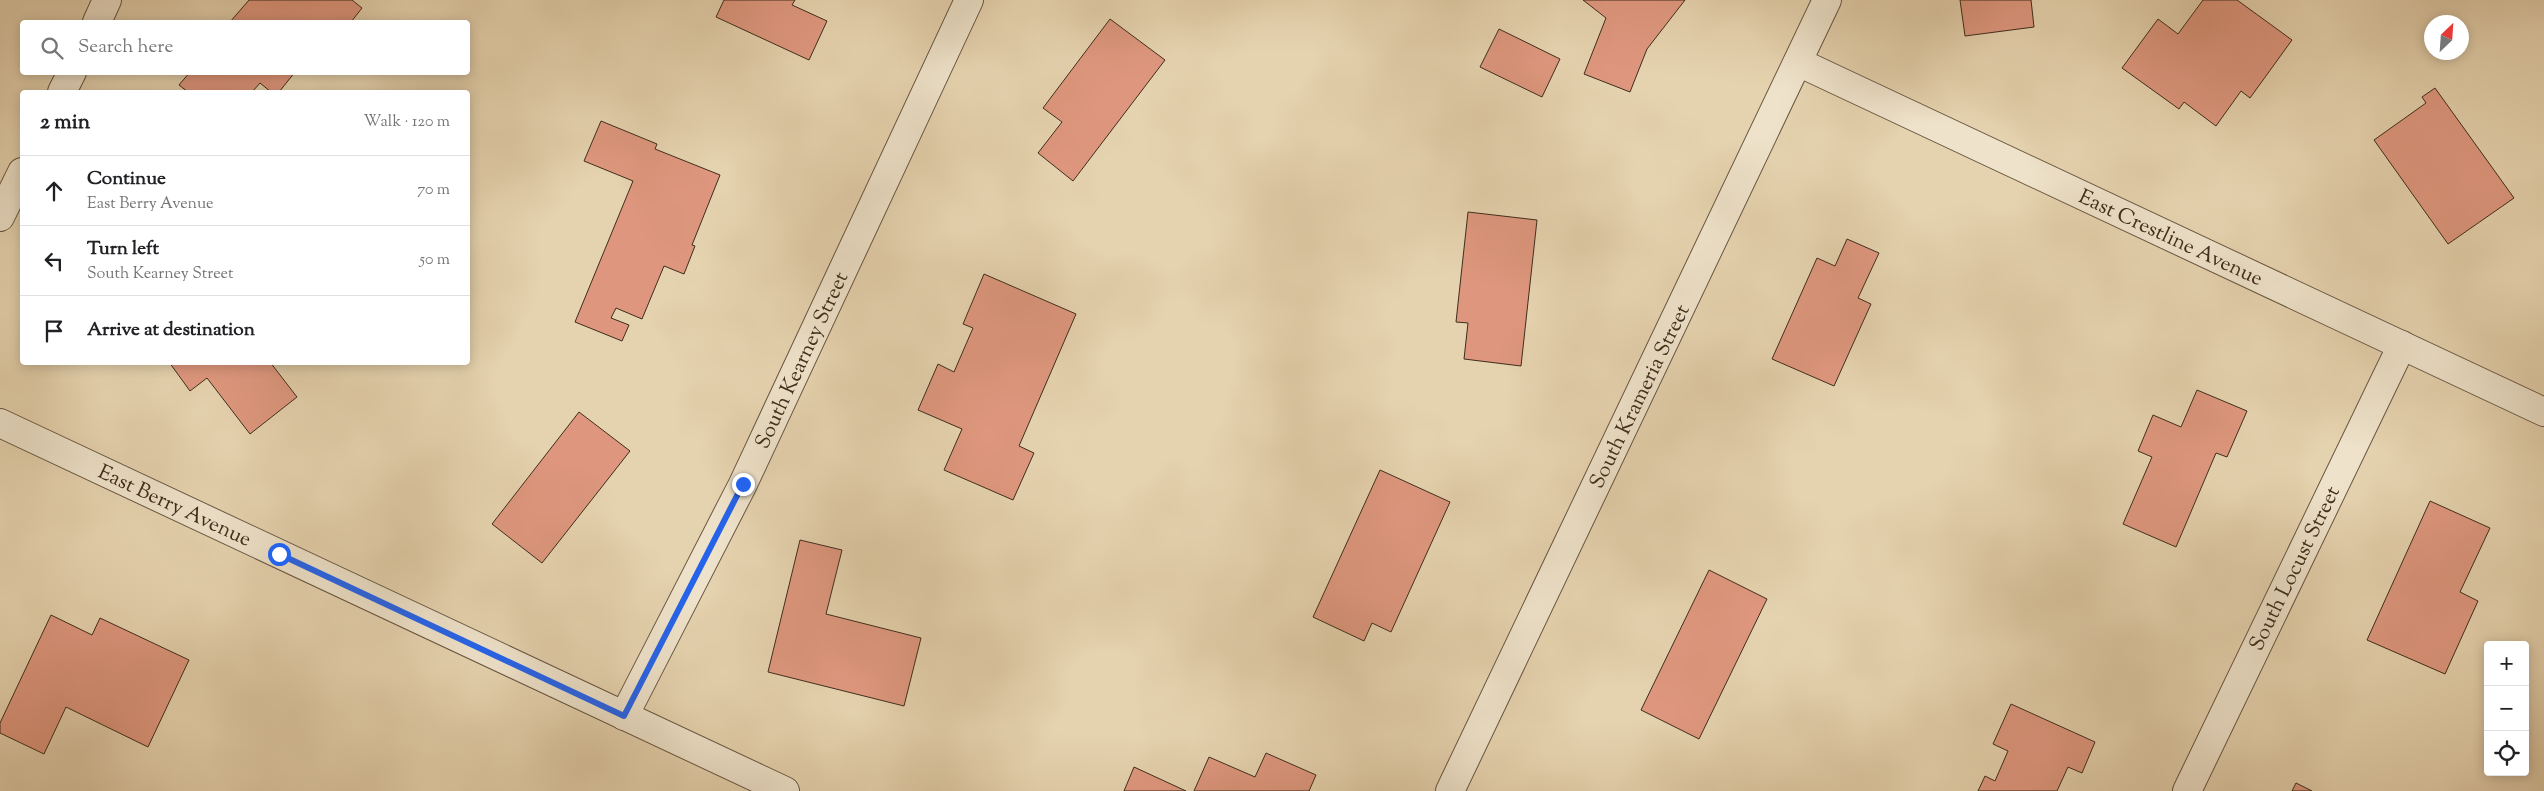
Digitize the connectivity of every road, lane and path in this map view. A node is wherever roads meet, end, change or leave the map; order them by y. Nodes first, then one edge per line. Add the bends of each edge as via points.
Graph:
1 (107, 0) edge
2 (969, 0) edge
3 (1827, 0) edge
4 (98, 20) edge
5 (1798, 62) junction
6 (70, 75) edge
7 (63, 90) edge
8 (20, 176) edge
9 (0, 217) edge
10 (2402, 345) junction
11 (2544, 412) edge
12 (0, 423) edge
13 (624, 716) junction
14 (785, 791) edge
15 (1450, 791) edge
16 (2187, 791) edge

1 - 4 street
2 - 13 street, South Kearney Street via 743,484
3 - 5 street, South Krameria Street
5 - 10 street, East Crestline Avenue
5 - 15 street, South Krameria Street
6 - 7 street
8 - 9 street
10 - 11 street, East Crestline Avenue
10 - 16 street, South Locust Street
12 - 13 street, East Berry Avenue
13 - 14 street, East Berry Avenue

